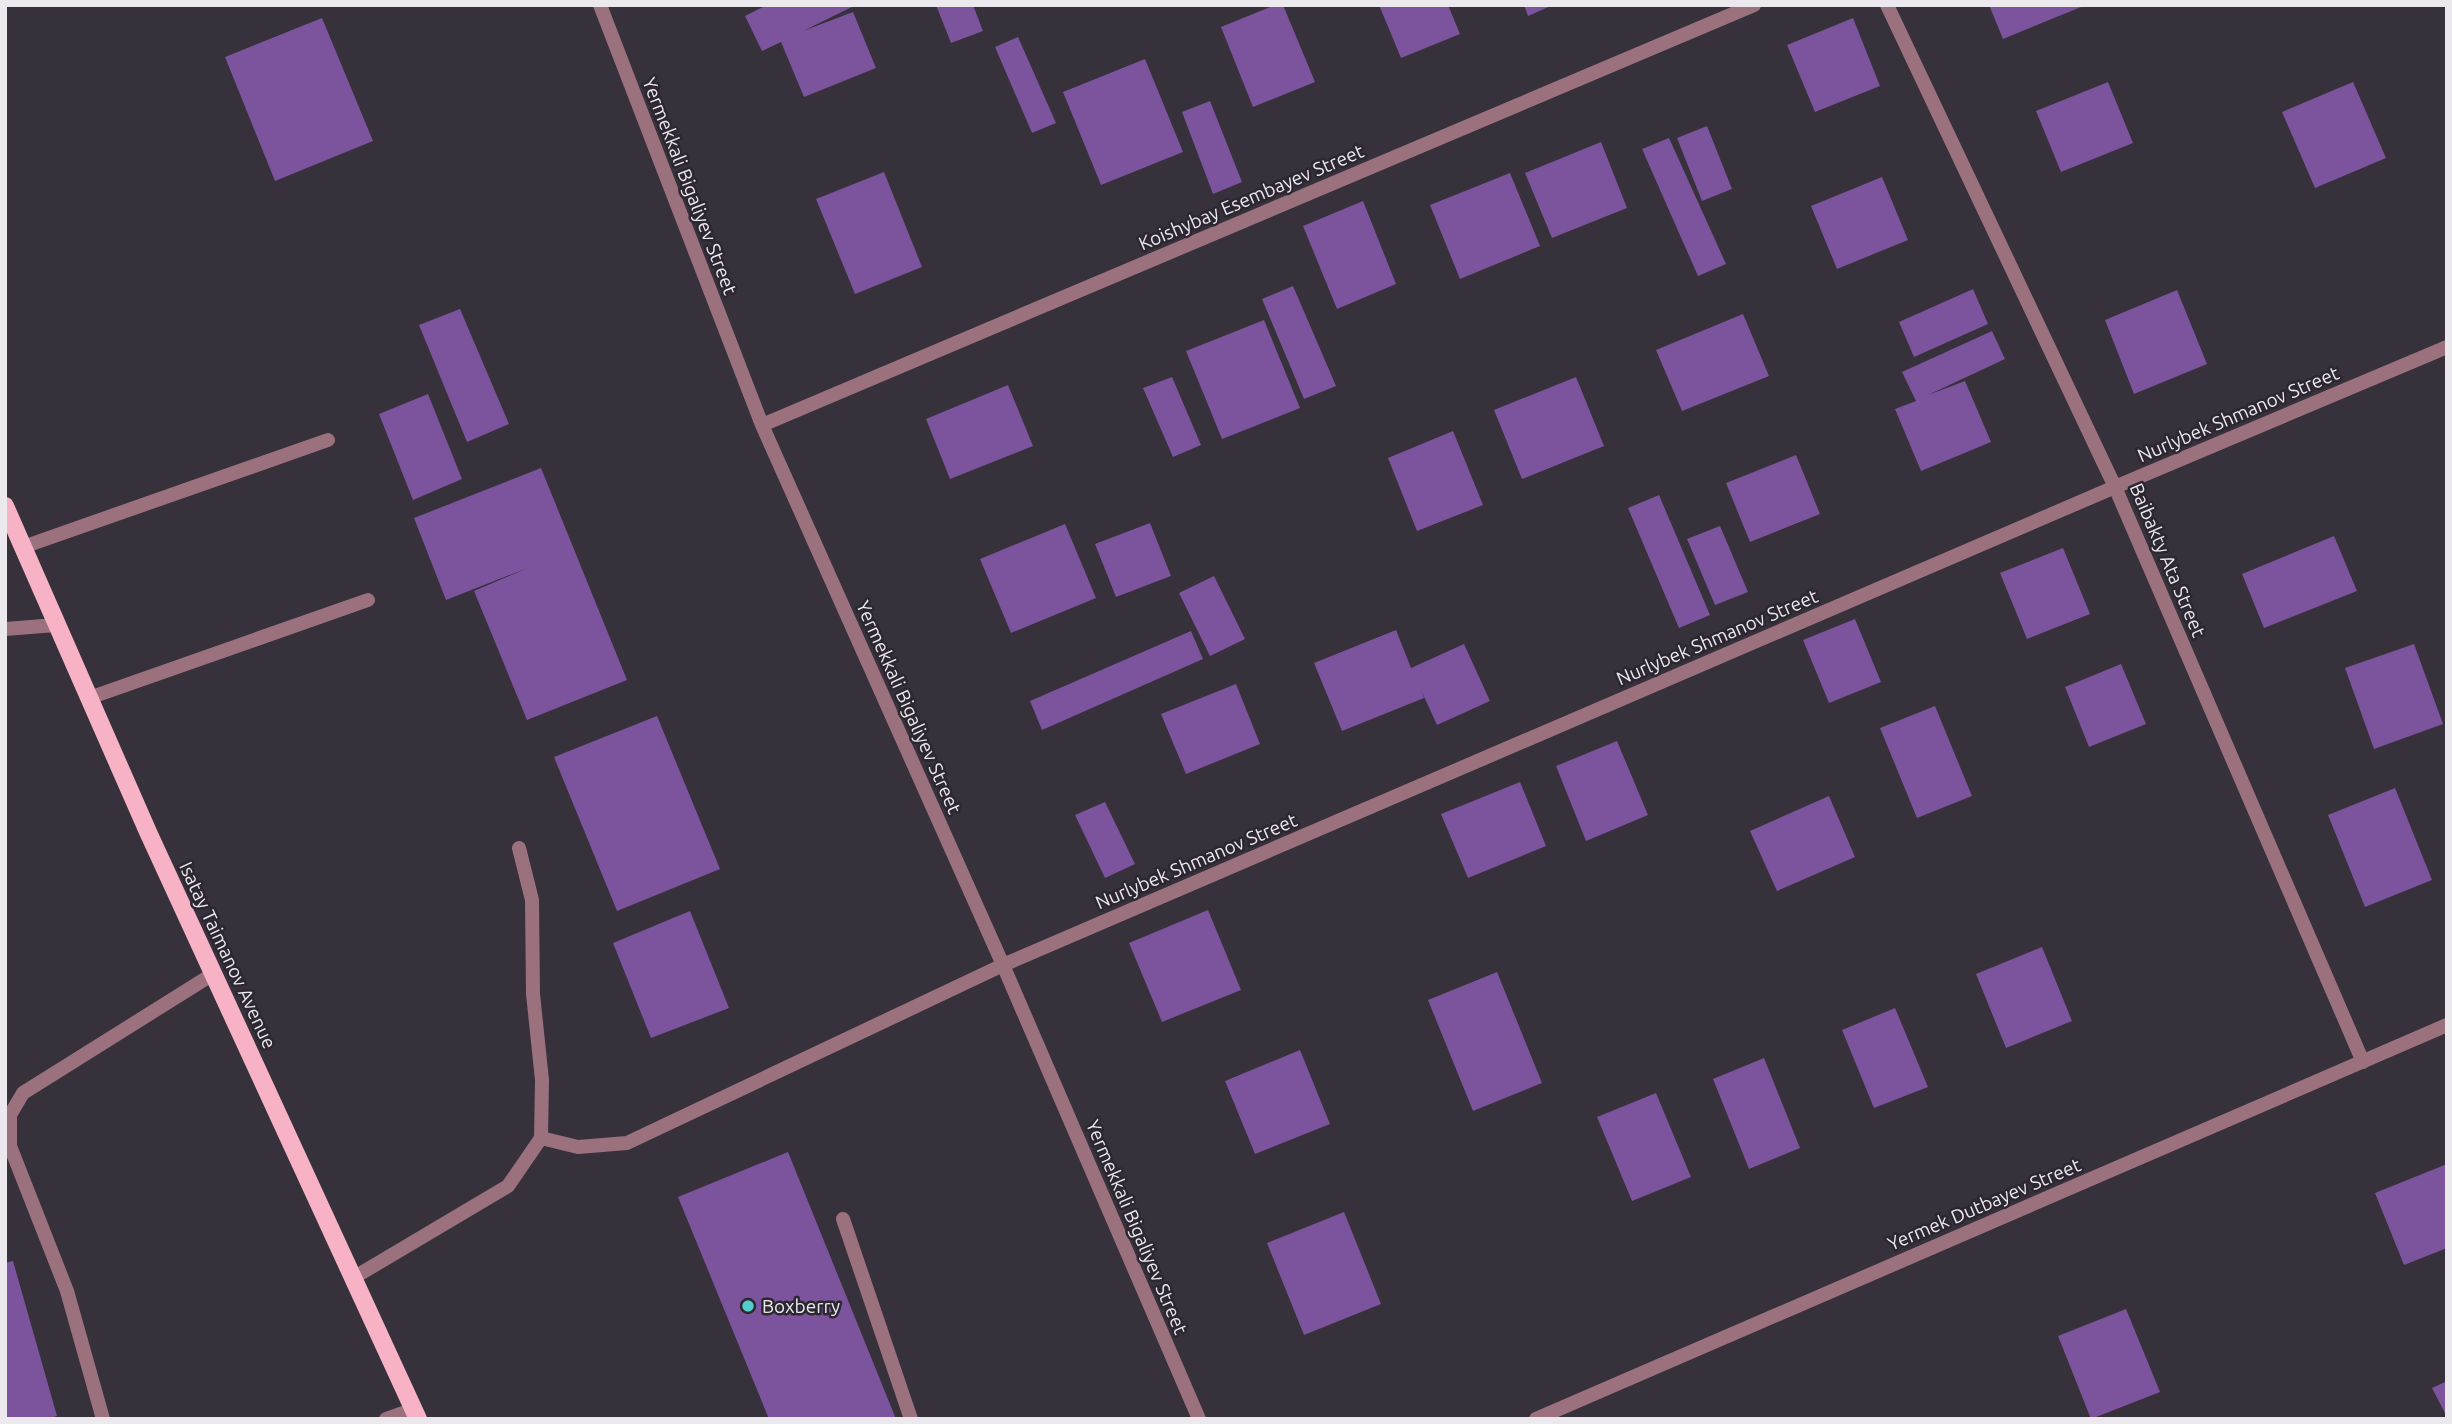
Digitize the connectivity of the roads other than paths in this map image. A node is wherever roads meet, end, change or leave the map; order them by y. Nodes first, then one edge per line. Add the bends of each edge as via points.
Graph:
1 (600, 5) edge
2 (1754, 5) edge
3 (1887, 5) edge
4 (2447, 347) edge
5 (762, 425) junction
6 (328, 440) dead end
7 (2115, 486) junction
8 (5, 506) edge
9 (23, 547) junction
10 (368, 600) dead end
11 (56, 625) junction
12 (5, 629) edge
13 (89, 698) junction
14 (519, 848) dead end
15 (1003, 965) junction
16 (214, 974) junction
17 (2447, 1025) edge
18 (2363, 1062) junction
19 (23, 1093) junction
20 (5, 1098) edge
21 (541, 1138) junction
22 (843, 1219) dead end
23 (353, 1278) junction
24 (416, 1414) edge
25 (103, 1419) edge
26 (386, 1419) edge
27 (911, 1419) edge
28 (1199, 1419) edge
29 (1535, 1419) edge

1 - 5 street, Yermekkali Bigaliyev Street
2 - 5 street, Koishybay Esembayev Street
3 - 7 street, Baibakty Ata Street
4 - 7 street, Nurlybek Shmanov Street
5 - 15 street, Yermekkali Bigaliyev Street
6 - 9 street
7 - 15 street, Nurlybek Shmanov Street
7 - 18 street, Baibakty Ata Street
8 - 9 main road, Isatay Taimanov Avenue
9 - 11 main road, Isatay Taimanov Avenue
10 - 13 street
11 - 12 street
11 - 13 main road, Isatay Taimanov Avenue
13 - 16 main road, Isatay Taimanov Avenue
14 - 21 street via 532,900
15 - 21 street, Nurlybek Shmanov Street via 626,1143 578,1147
15 - 28 street, Yermekkali Bigaliyev Street
16 - 19 street
16 - 23 main road, Isatay Taimanov Avenue
17 - 18 street, Yermek Dutbayev Street
18 - 29 street, Yermek Dutbayev Street
19 - 20 street
19 - 25 street via 10,1115 10,1146 67,1291
21 - 23 street via 508,1186
22 - 27 street
23 - 24 main road, Isatay Taimanov Avenue
24 - 26 street

